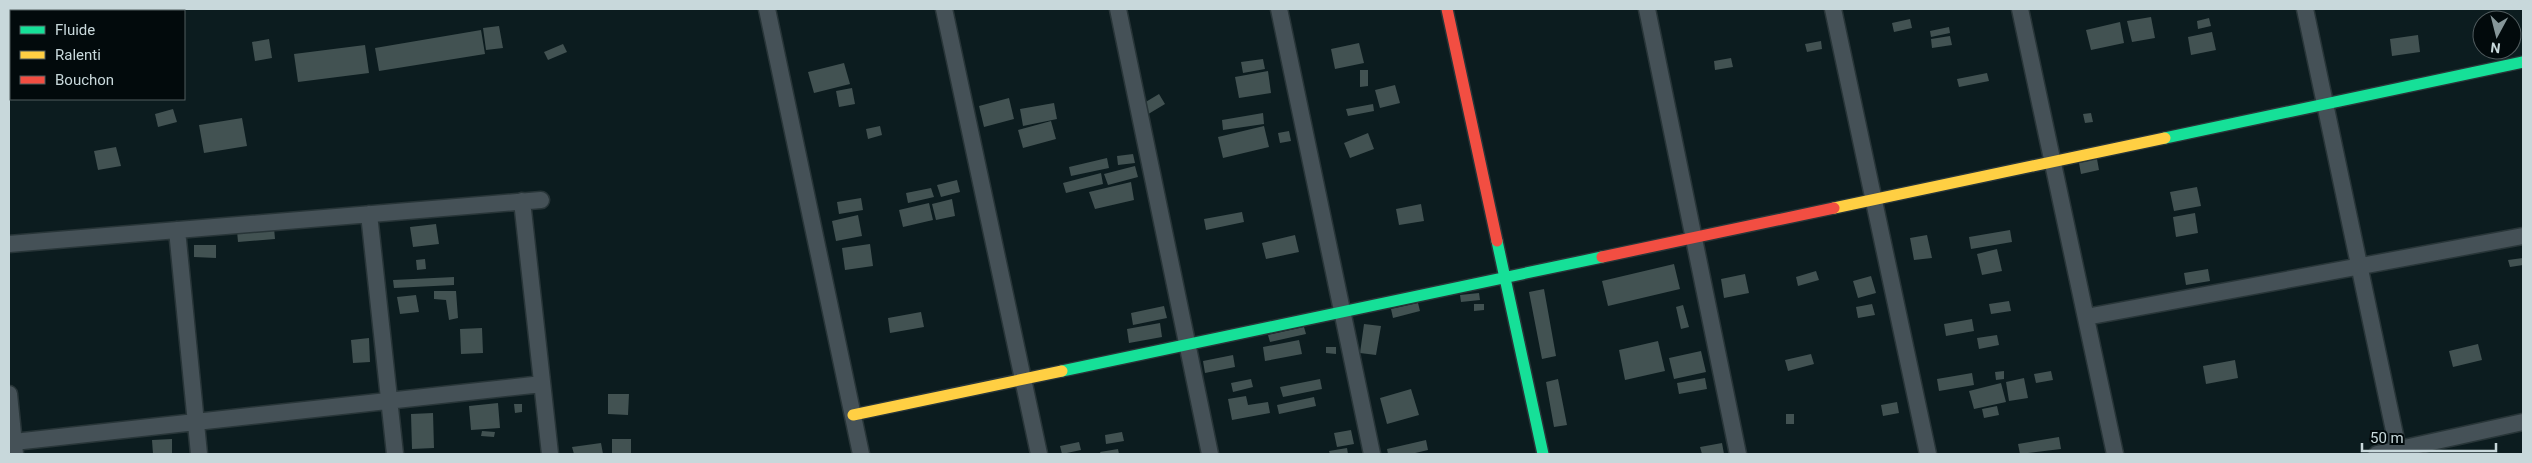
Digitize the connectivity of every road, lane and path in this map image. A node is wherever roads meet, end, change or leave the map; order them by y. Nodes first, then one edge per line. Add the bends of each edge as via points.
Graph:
1 (767, 9) edge
2 (944, 9) edge
3 (1118, 9) edge
4 (1279, 9) edge
5 (1447, 9) edge
6 (1647, 9) edge
7 (1833, 9) edge
8 (2020, 9) edge
9 (2305, 9) edge
10 (2523, 62) edge
11 (2325, 104) junction
12 (2052, 161) junction
13 (1874, 199) junction
14 (541, 200) dead end
15 (522, 201) junction
16 (369, 214) junction
17 (177, 230) junction
18 (2523, 236) edge
19 (1693, 238) junction
20 (9, 244) edge
21 (2359, 267) junction
22 (1504, 278) junction
23 (1342, 312) junction
24 (2086, 318) junction
25 (1188, 344) junction
26 (1022, 380) junction
27 (542, 384) junction
28 (9, 394) edge
29 (389, 401) junction
30 (853, 415) junction
31 (196, 422) junction
32 (2523, 422) edge
33 (15, 448) edge
34 (2398, 452) edge
35 (198, 454) edge
36 (395, 454) edge
37 (550, 454) edge
38 (861, 454) edge
39 (1039, 454) edge
40 (1210, 454) edge
41 (1372, 454) edge
42 (1543, 454) edge
43 (1738, 454) edge
44 (1928, 454) edge
45 (2115, 454) edge
46 (2377, 454) edge

1 - 30 street
2 - 26 street
3 - 25 street
4 - 23 street
5 - 22 street
6 - 19 street
7 - 13 street
8 - 12 street
9 - 11 street
10 - 11 street
11 - 12 street
11 - 21 street
12 - 13 street
12 - 24 street
13 - 19 street
13 - 44 street
14 - 15 street
15 - 16 street
15 - 27 street
16 - 17 street
16 - 29 street
17 - 20 street
17 - 31 street
18 - 21 street
19 - 22 street
19 - 43 street
21 - 24 street
21 - 34 street
22 - 23 street
22 - 42 street
23 - 25 street
23 - 41 street
24 - 45 street
25 - 26 street
25 - 40 street
26 - 30 street
26 - 39 street
27 - 29 street
27 - 37 street
28 - 33 street
29 - 31 street
29 - 36 street
30 - 38 street
31 - 33 street
31 - 35 street
32 - 34 street
34 - 46 street

